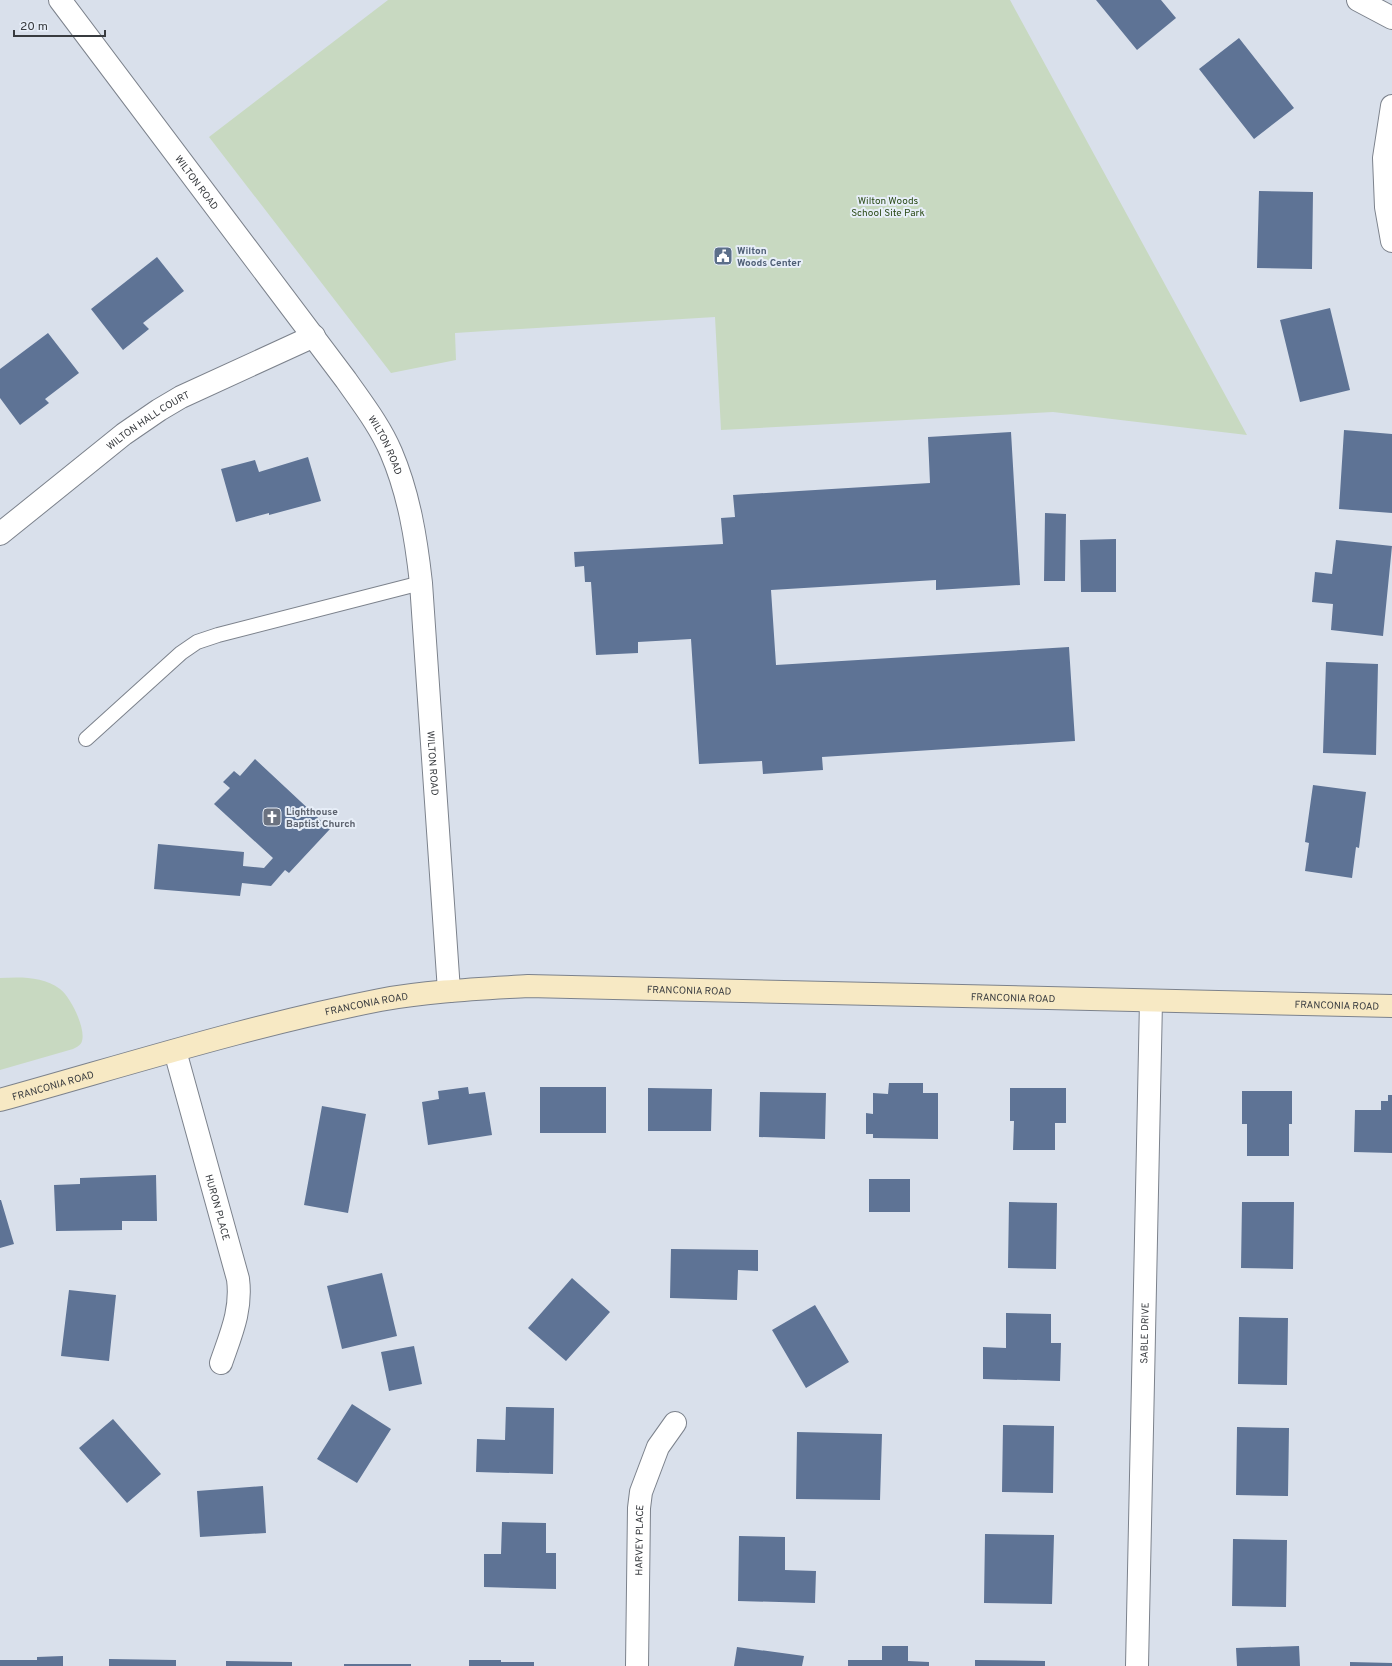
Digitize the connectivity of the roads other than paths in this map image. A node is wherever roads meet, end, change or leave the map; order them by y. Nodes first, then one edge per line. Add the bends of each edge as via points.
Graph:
1 (60, 0) edge
2 (1358, 0) edge
3 (1392, 18) edge
4 (1392, 106) edge
5 (1392, 241) edge
6 (314, 336) junction
7 (0, 534) edge
8 (421, 583) junction
9 (86, 739) dead end
10 (449, 991) junction
11 (1151, 1001) junction
12 (1392, 1006) edge
13 (175, 1051) junction
14 (0, 1100) edge
15 (221, 1362) dead end
16 (675, 1423) dead end
17 (637, 1666) edge
18 (1137, 1666) edge

1 - 6 street, WILTON ROAD
2 - 3 street
4 - 5 street via 1384,158 1386,207
6 - 7 street, WILTON HALL COURT via 181,397 159,410 124,434
6 - 8 street, WILTON ROAD via 376,422 391,452 410,509
8 - 9 lane via 218,634 197,642 181,653
8 - 10 street, WILTON ROAD
10 - 11 main road, FRANCONIA ROAD via 528,986
10 - 13 main road, FRANCONIA ROAD via 382,1000 303,1016
11 - 12 main road, FRANCONIA ROAD
11 - 18 street, SABLE DRIVE
13 - 14 main road, FRANCONIA ROAD
13 - 15 street, HURON PLACE via 238,1279 239,1308
16 - 17 street, HARVEY PLACE via 658,1447 641,1492

